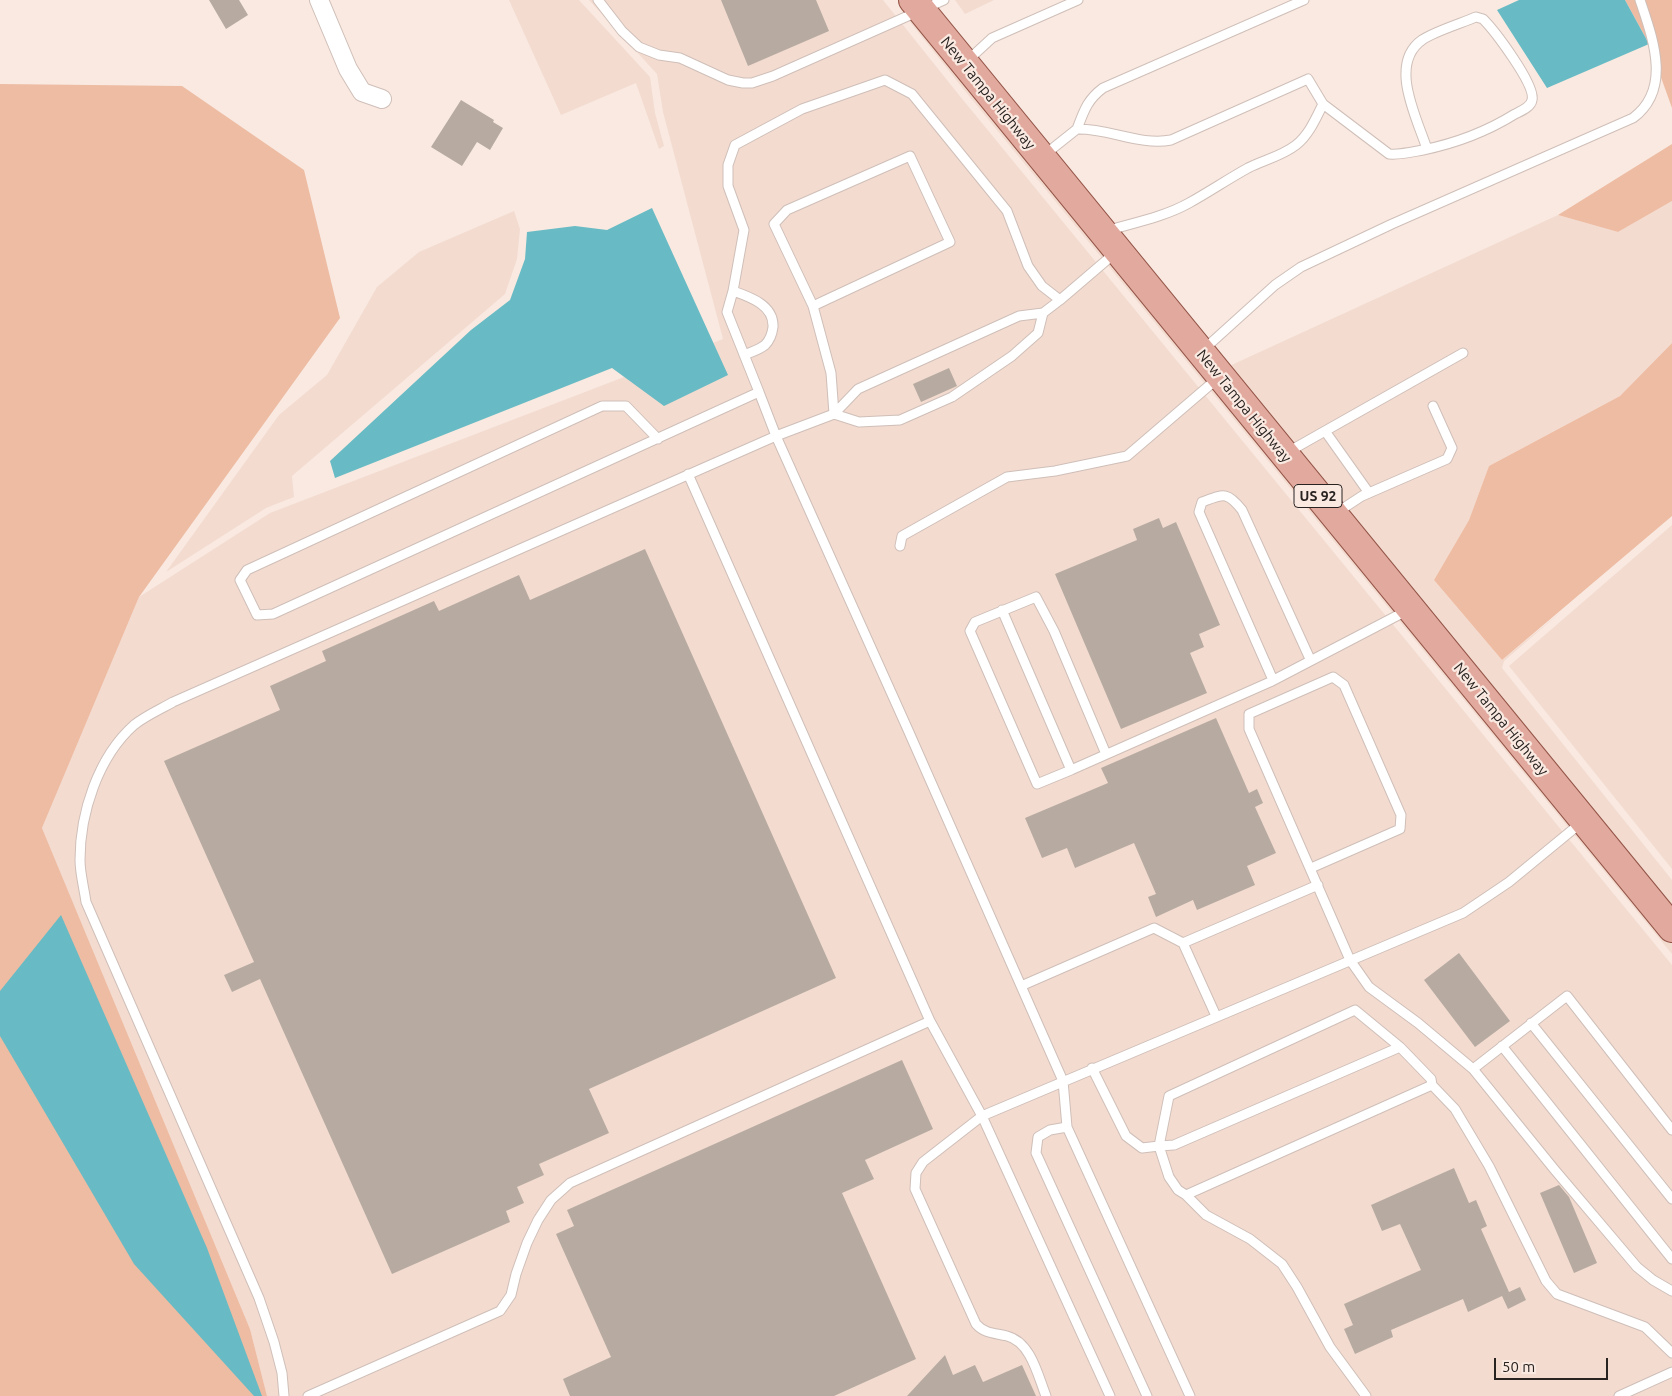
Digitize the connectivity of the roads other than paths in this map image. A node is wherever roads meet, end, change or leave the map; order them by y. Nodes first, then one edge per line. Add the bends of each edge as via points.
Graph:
1 (319, 0) edge
2 (598, 0) edge
3 (1078, 0) edge
4 (1304, 0) edge
5 (1640, 0) edge
6 (926, 4) edge
7 (964, 64) junction
8 (382, 100) dead end
9 (1323, 104) junction
10 (1077, 129) junction
11 (1427, 149) junction
12 (1041, 158) junction
13 (1110, 242) junction
14 (733, 291) junction
15 (1060, 300) junction
16 (813, 306) junction
17 (1043, 313) junction
18 (1200, 352) junction
19 (1463, 353) dead end
20 (744, 355) junction
21 (1220, 377) junction
22 (759, 392) junction
23 (1433, 406) dead end
24 (834, 414) junction
25 (1325, 431) junction
26 (776, 436) junction
27 (658, 439) junction
28 (1284, 455) junction
29 (688, 474) junction
30 (1369, 493) junction
31 (1333, 514) junction
32 (900, 546) dead end
33 (1411, 609) junction
34 (1002, 610) junction
35 (1310, 659) junction
36 (1273, 680) junction
37 (1106, 754) junction
38 (1070, 770) junction
39 (1584, 821) junction
40 (1311, 868) junction
41 (1318, 885) junction
42 (1672, 928) edge
43 (1183, 943) junction
44 (1350, 960) junction
45 (1021, 986) junction
46 (1216, 1016) junction
47 (930, 1021) junction
48 (1531, 1023) junction
49 (1502, 1046) junction
50 (1400, 1047) junction
51 (1092, 1068) junction
52 (1473, 1069) junction
53 (1063, 1081) junction
54 (1432, 1085) junction
55 (982, 1116) junction
56 (1068, 1127) junction
57 (1672, 1130) edge
58 (1160, 1146) junction
59 (1186, 1195) junction
60 (1672, 1199) edge
61 (1672, 1259) edge
62 (1672, 1279) edge
63 (1668, 1289) edge
64 (1672, 1353) edge
65 (1672, 1372) edge
66 (284, 1396) edge
67 (308, 1396) edge
68 (1046, 1396) edge
69 (1110, 1396) edge
70 (1147, 1396) edge
71 (1190, 1396) edge
72 (1366, 1396) edge
73 (1619, 1396) edge

1 - 8 street via 348,69 362,92
2 - 6 lane via 639,47 659,55 680,58 728,80 743,83 773,76
3 - 7 lane via 992,38
4 - 10 lane via 1103,88 1087,103
5 - 18 lane via 1658,64 1656,89 1641,112 1301,267 1268,290
6 - 7 main road, New Tampa Highway / US 92
7 - 12 main road, New Tampa Highway / US 92
9 - 10 lane via 1308,79 1171,140 1149,141
9 - 11 lane via 1389,154
9 - 13 lane via 1312,126 1284,154 1254,165 1188,204
10 - 12 lane
11 - 11 lane via 1461,141 1494,127 1526,108 1532,99 1506,47 1483,19 1476,17 1422,40 1410,54 1405,72 1406,86
12 - 13 main road, New Tampa Highway / US 92
13 - 15 lane
13 - 18 main road, New Tampa Highway / US 92
14 - 15 lane via 744,230 728,186 728,165 735,146 802,109 885,80 912,94 1007,210 1028,266 1042,286
14 - 20 lane via 727,312
14 - 20 lane via 761,303 773,320 772,336
15 - 17 lane
16 - 16 lane via 774,224 787,210 910,156 950,242
16 - 24 lane via 831,373
17 - 24 lane via 1019,316 858,389
17 - 24 lane via 1038,332 1012,356 952,397 900,420 858,422
18 - 21 main road, New Tampa Highway / US 92
19 - 25 lane
20 - 22 lane
21 - 28 main road, New Tampa Highway / US 92
21 - 32 lane via 1127,456 1007,477 902,536
22 - 26 lane
22 - 27 lane
23 - 30 lane via 1452,448 1447,459
24 - 26 lane
25 - 28 lane
25 - 30 lane
26 - 29 lane
26 - 45 lane
27 - 27 lane via 273,614 257,615 240,580 247,570 602,406 626,406
28 - 31 main road, New Tampa Highway / US 92
29 - 47 lane
29 - 66 lane via 173,702 134,724 114,747 96,778 85,811 80,860 86,902 259,1298 282,1373
30 - 31 lane
31 - 33 main road, New Tampa Highway / US 92
33 - 35 lane
33 - 39 main road, New Tampa Highway / US 92
34 - 37 lane via 1036,597 1054,631
34 - 38 lane
34 - 38 lane via 975,622 970,631 1036,784
35 - 36 lane
35 - 36 lane via 1242,510 1233,499 1222,495 1202,502 1199,512
36 - 37 lane
37 - 38 lane
39 - 42 main road, New Tampa Highway / US 92
39 - 44 lane via 1478,904
40 - 40 lane via 1249,729 1249,714 1333,676 1348,693 1401,815 1400,829
40 - 41 lane
41 - 43 lane
41 - 44 lane
43 - 45 lane via 1154,928
43 - 46 lane
44 - 46 lane
44 - 52 lane via 1369,987
45 - 53 lane
46 - 51 lane
47 - 55 lane
47 - 67 lane via 570,1183 551,1200 538,1220 511,1295 500,1311
48 - 49 lane
48 - 57 lane via 1567,996
48 - 60 lane
49 - 52 lane
49 - 61 lane
50 - 54 lane via 1431,1079
50 - 58 lane via 1174,1145
50 - 58 lane via 1355,1010 1169,1096
51 - 53 lane
51 - 58 lane via 1126,1136 1142,1148
52 - 63 lane via 1636,1267
53 - 55 lane
53 - 56 lane
54 - 59 lane
54 - 64 lane via 1455,1109 1488,1166 1546,1281 1557,1294 1645,1327
55 - 68 lane via 923,1162 916,1173 915,1189 976,1324 982,1331 1010,1337 1020,1343 1029,1354
55 - 69 lane
56 - 70 lane via 1050,1130 1038,1137 1036,1153
56 - 71 lane
58 - 59 lane via 1169,1176 1178,1190
59 - 72 lane via 1206,1215 1250,1239 1282,1264 1330,1347
62 - 63 lane
65 - 73 lane

